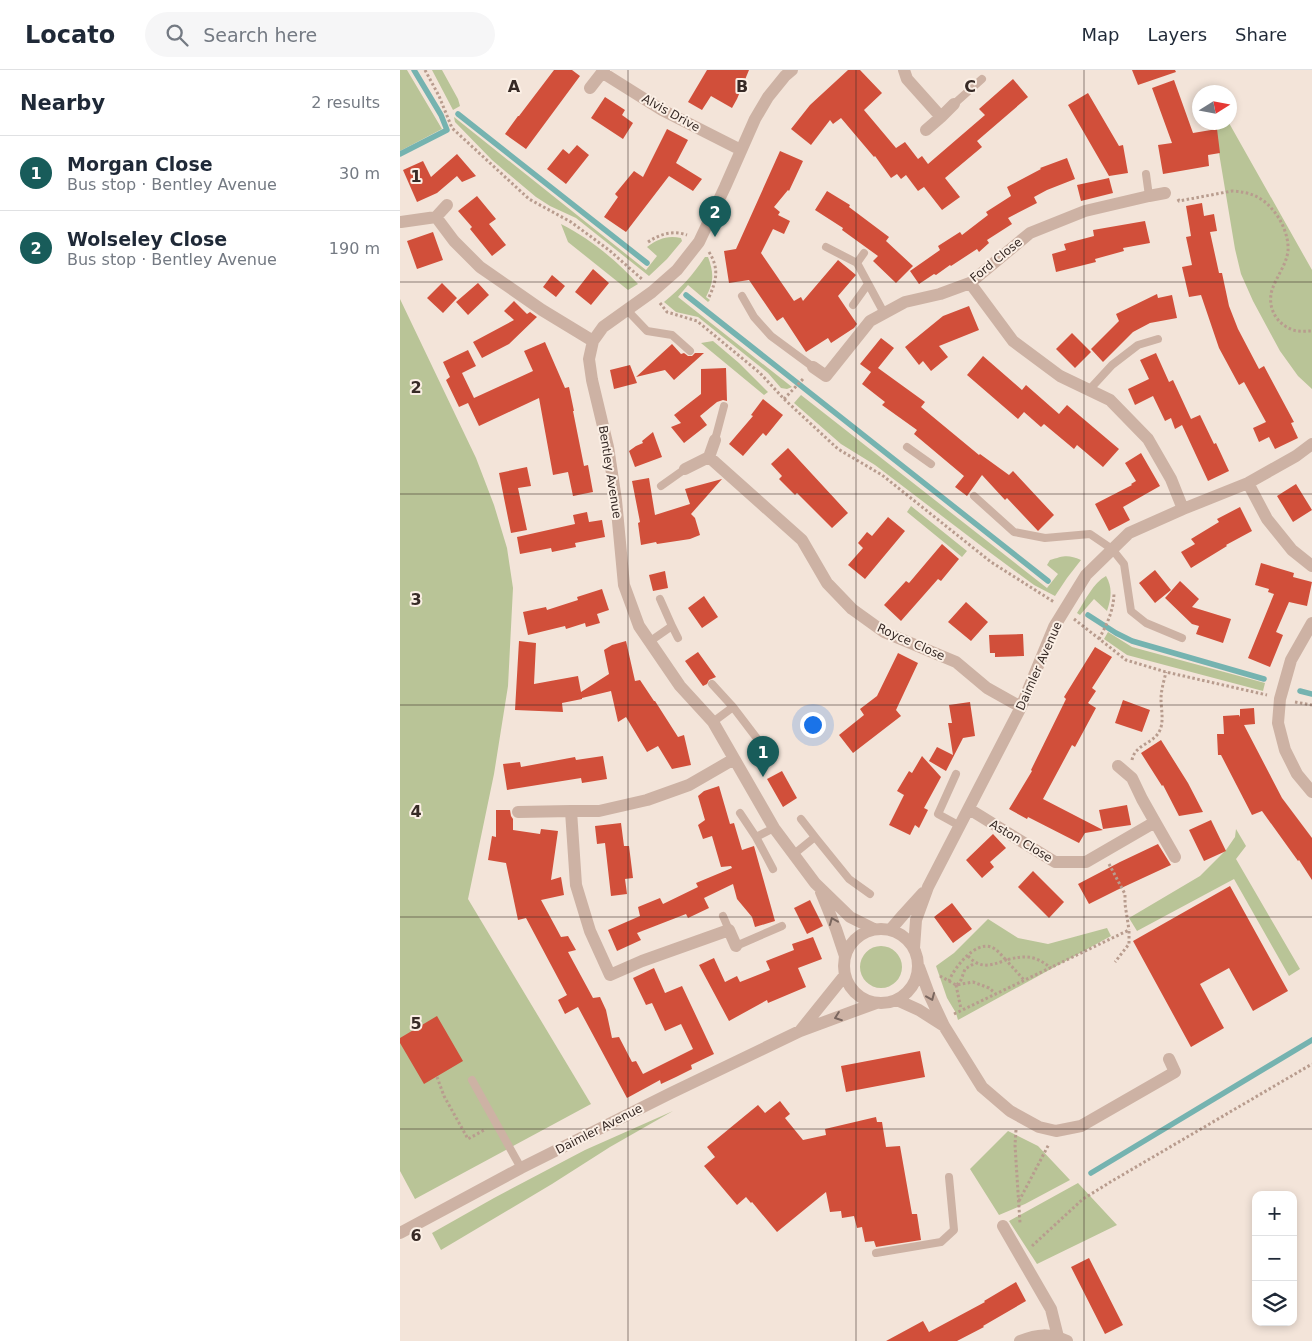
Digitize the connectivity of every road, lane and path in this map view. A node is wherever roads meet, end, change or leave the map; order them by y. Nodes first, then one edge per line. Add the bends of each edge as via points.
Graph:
1 (425, 70) edge
2 (792, 70) edge
3 (904, 70) edge
4 (603, 71) edge
5 (982, 80) dead end
6 (590, 88) dead end
7 (954, 104) joint
8 (941, 116) junction
9 (926, 130) dead end
10 (741, 150) junction
11 (1146, 174) dead end
12 (1165, 193) dead end
13 (1149, 196) junction
14 (1178, 196) dead end
15 (447, 205) dead end
16 (436, 217) junction
17 (401, 222) dead end
18 (648, 242) dead end
19 (699, 242) junction
20 (826, 247) dead end
21 (864, 253) dead end
22 (857, 263) junction
23 (970, 283) junction
24 (868, 284) junction
25 (652, 292) junction
26 (742, 296) dead end
27 (709, 297) dead end
28 (853, 305) dead end
29 (627, 310) junction
30 (884, 313) junction
31 (1312, 331) edge
32 (1158, 339) dead end
33 (593, 341) junction
34 (690, 350) dead end
35 (813, 366) joint
36 (804, 378) dead end
37 (1089, 390) junction
38 (784, 399) junction
39 (724, 406) dead end
40 (715, 440) joint
41 (1312, 444) edge
42 (907, 447) dead end
43 (709, 457) junction
44 (931, 464) dead end
45 (686, 469) joint
46 (1248, 483) junction
47 (661, 486) dead end
48 (974, 496) dead end
49 (1183, 509) junction
50 (1112, 549) junction
51 (1312, 566) edge
52 (1114, 585) dead end
53 (660, 599) dead end
54 (1064, 610) junction
55 (1312, 624) edge
56 (672, 626) junction
57 (678, 638) dead end
58 (1182, 638) dead end
59 (1099, 639) junction
60 (649, 642) junction
61 (1166, 672) junction
62 (712, 684) dead end
63 (1280, 699) junction
64 (1312, 705) edge
65 (733, 707) junction
66 (1021, 707) junction
67 (713, 722) junction
68 (765, 750) dead end
69 (734, 759) junction
70 (1133, 764) dead end
71 (1118, 766) dead end
72 (956, 774) dead end
73 (1312, 792) edge
74 (969, 809) junction
75 (571, 811) junction
76 (518, 812) dead end
77 (740, 813) dead end
78 (801, 819) dead end
79 (1155, 822) junction
80 (960, 826) junction
81 (774, 828) junction
82 (756, 837) junction
83 (815, 837) junction
84 (1104, 852) junction
85 (794, 854) junction
86 (1175, 857) dead end
87 (773, 869) dead end
88 (819, 887) junction
89 (928, 887) junction
90 (870, 894) dead end
91 (723, 916) dead end
92 (782, 926) dead end
93 (874, 929) junction
94 (729, 930) junction
95 (891, 930) junction
96 (1129, 930) junction
97 (736, 946) joint
98 (914, 948) junction
99 (845, 956) junction
100 (968, 956) junction
101 (1006, 960) junction
102 (1115, 962) dead end
103 (975, 963) junction
104 (919, 967) junction
105 (1051, 968) junction
106 (845, 975) junction
107 (940, 976) dead end
108 (1024, 980) junction
109 (949, 981) junction
110 (956, 985) junction
111 (995, 994) junction
112 (897, 1000) junction
113 (876, 1003) junction
114 (962, 1010) junction
115 (942, 1023) junction
116 (800, 1031) junction
117 (1168, 1059) dead end
118 (1312, 1064) edge
119 (437, 1077) dead end
120 (472, 1080) dead end
121 (1017, 1115) junction
122 (1056, 1131) junction
123 (492, 1136) dead end
124 (521, 1168) junction
125 (949, 1177) dead end
126 (1019, 1201) junction
127 (1003, 1226) dead end
128 (1020, 1229) dead end
129 (400, 1234) edge
130 (876, 1254) dead end
131 (1020, 1256) junction
132 (1062, 1339) edge
133 (1020, 1341) edge

1 - 25 path via 452,128 529,199 572,222 641,277
2 - 10 street via 768,97
3 - 8 street via 907,79
4 - 6 street, Alvis Drive
4 - 10 street, Alvis Drive via 662,110
5 - 7 lane
7 - 8 street
8 - 9 street
10 - 19 street
11 - 13 lane
12 - 13 street, Ford Close
13 - 23 street, Ford Close via 1084,211 1030,233
14 - 31 path via 1179,202 1240,192 1265,201 1281,221 1288,251 1284,268 1272,291 1272,311 1286,326
15 - 16 street
16 - 17 street
16 - 33 street via 454,242 480,267
18 - 19 path via 657,236 679,232
19 - 25 street via 678,270
19 - 27 path via 714,260 715,285
20 - 22 lane
21 - 22 lane
22 - 24 lane
23 - 30 street, Ford Close via 905,302
23 - 37 street via 1013,341 1060,376
24 - 28 lane
24 - 30 lane
25 - 29 street
25 - 38 path via 667,312 697,320 760,373
26 - 35 lane via 754,317 771,336
29 - 33 street via 603,327
29 - 34 lane via 646,331 672,335
30 - 35 street, Ford Close via 870,321 826,376
32 - 37 lane via 1138,345 1112,365
33 - 60 street, Bentley Avenue via 589,359 608,447 624,586 639,626
36 - 38 path
37 - 49 street via 1110,400 1148,439 1171,479
38 - 54 path via 838,448 882,475 991,562
39 - 40 lane
40 - 43 street
41 - 46 street, Daimler Avenue
42 - 44 lane
43 - 45 street
43 - 66 street, Royce Close via 802,540 827,583 852,609 884,632 956,662 987,688
45 - 47 lane
46 - 49 street, Daimler Avenue
46 - 51 street via 1267,518 1292,550
48 - 50 lane via 1014,532 1045,538 1090,534
49 - 50 street, Daimler Avenue via 1129,533
50 - 54 street, Daimler Avenue via 1086,575
50 - 58 lane via 1124,564 1131,611 1146,623
52 - 59 path via 1111,615
53 - 56 lane
54 - 59 path
54 - 66 street, Daimler Avenue
55 - 63 street via 1291,660
56 - 57 lane
56 - 60 lane
59 - 61 path via 1126,660
60 - 67 street, Bentley Avenue via 680,686
61 - 63 path
61 - 70 path via 1160,730 1137,748
62 - 65 lane
63 - 64 path
63 - 73 street via 1278,723 1285,750 1296,774
65 - 67 lane
65 - 68 lane
66 - 74 street, Daimler Avenue
67 - 69 street, Bentley Avenue
69 - 75 street via 689,785 647,800 599,811
69 - 81 street, Bentley Avenue
71 - 79 street via 1132,778
72 - 80 lane via 938,814
74 - 80 street, Daimler Avenue
74 - 84 street, Aston Close via 1055,862 1086,862
75 - 76 street
75 - 94 street via 576,885 590,932 610,975
77 - 82 lane
78 - 83 lane
79 - 84 street, Aston Close
79 - 86 street
80 - 89 street, Daimler Avenue
81 - 82 lane
81 - 85 street, Bentley Avenue
82 - 87 lane
83 - 85 lane
83 - 90 lane via 849,879
84 - 96 path via 1125,894
85 - 88 street, Bentley Avenue
88 - 93 street, Bentley Avenue via 850,917
99 -> 88 street, Bentley Avenue
89 - 95 street, Daimler Avenue
89 - 98 street, Daimler Avenue via 916,920
91 - 94 lane
92 - 97 lane
93 - 95 street
93 - 99 street via 856,938
94 - 97 street
95 - 98 street via 906,938
96 - 102 path via 1130,944
96 - 105 path
98 - 104 street
99 - 106 street
100 - 101 path via 978,948 990,946
100 - 103 path
100 - 109 path via 960,962
101 - 103 path via 996,964
101 - 105 path via 1029,956 1042,960
101 - 108 path
103 - 110 path via 965,969
104 - 112 street via 914,985
104 -> 115 street
105 - 108 path
106 - 113 street via 858,995
106 - 116 street, Daimler Avenue
107 - 109 path
108 - 111 path
109 - 110 path
110 - 111 path via 973,982
110 - 114 path
111 - 114 path
112 - 113 street
112 - 115 street
113 -> 116 street, Daimler Avenue
114 - 115 path
115 - 121 street via 982,1087
116 - 124 street, Daimler Avenue
117 - 122 street via 1175,1072 1081,1126
118 - 131 path via 1083,1199
119 - 123 path via 468,1139 487,1128
120 - 124 lane
121 - 122 street via 1039,1127
121 - 126 path
122 - 126 path
124 - 129 street, Daimler Avenue
125 - 130 lane via 954,1230 941,1242
126 - 128 path
127 - 131 street
131 - 132 street via 1051,1310
132 - 133 street via 1047,1335

